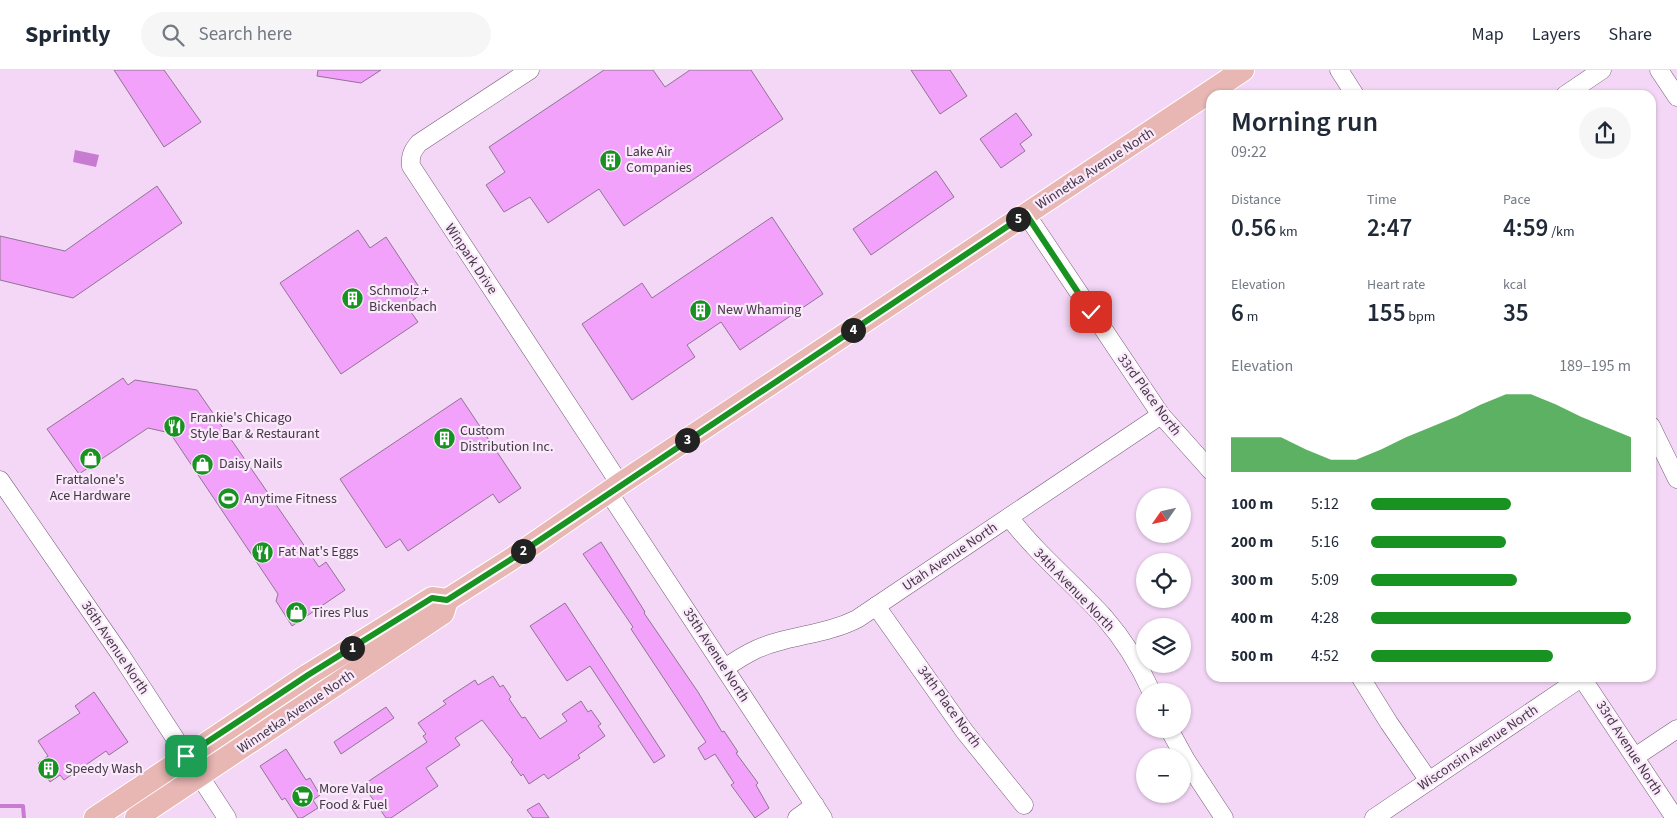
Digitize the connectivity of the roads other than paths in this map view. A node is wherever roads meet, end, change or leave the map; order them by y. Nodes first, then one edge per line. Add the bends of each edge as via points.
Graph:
1 (530, 70) edge
2 (1243, 70) edge
3 (1338, 70) edge
4 (1602, 70) edge
5 (1659, 70) edge
6 (1213, 90) edge
7 (1352, 90) edge
8 (1572, 90) edge
9 (1206, 95) edge
10 (1677, 97) edge
11 (1026, 214) junction
12 (1161, 415) junction
13 (1656, 436) edge
14 (1206, 465) edge
15 (1677, 479) edge
16 (0, 480) edge
17 (615, 488) junction
18 (1009, 517) junction
19 (447, 600) junction
20 (876, 606) junction
21 (724, 668) junction
22 (1363, 682) edge
23 (1576, 682) edge
24 (1585, 682) edge
25 (1147, 683) edge
26 (1677, 729) edge
27 (1174, 738) edge
28 (186, 756) junction
29 (1635, 757) junction
30 (199, 776) junction
31 (1429, 781) junction
32 (1024, 805) dead end
33 (819, 812) edge
34 (94, 818) edge
35 (136, 818) edge
36 (227, 818) edge
37 (797, 818) edge
38 (1224, 818) edge
39 (1374, 818) edge
40 (1675, 818) edge

1 - 17 street, Winpark Drive via 419,143 410,157 411,166
2 - 6 main road, Winnetka Avenue North
3 - 7 street
4 - 8 street
5 - 10 street
9 - 11 main road, Winnetka Avenue North
11 - 12 street, 33rd Place North
11 - 17 main road, Winnetka Avenue North
12 - 14 street, 33rd Place North
12 - 18 street, Utah Avenue North
13 - 15 street
16 - 28 street, 36th Avenue North
17 - 19 main road, Winnetka Avenue North
17 - 21 street, 35th Avenue North
18 - 20 street, Utah Avenue North
18 - 25 street, 34th Avenue North via 1041,556 1104,618 1125,644
19 - 28 main road, Winnetka Avenue North via 432,598
19 - 30 main road, Winnetka Avenue North via 443,614
20 - 21 street, Utah Avenue North via 840,628 776,642 748,652
20 - 32 street, 34th Place North via 965,732
21 - 33 street, 35th Avenue North
22 - 31 street
23 - 31 street, Wisconsin Avenue North
24 - 29 street, 33rd Avenue North
26 - 29 street
27 - 38 street
28 - 30 street, 36th Avenue North
28 - 34 main road, Winnetka Avenue North
29 - 40 street, 33rd Avenue North
30 - 35 main road, Winnetka Avenue North
30 - 36 street, 36th Avenue North
31 - 39 street, Wisconsin Avenue North
33 - 37 street

